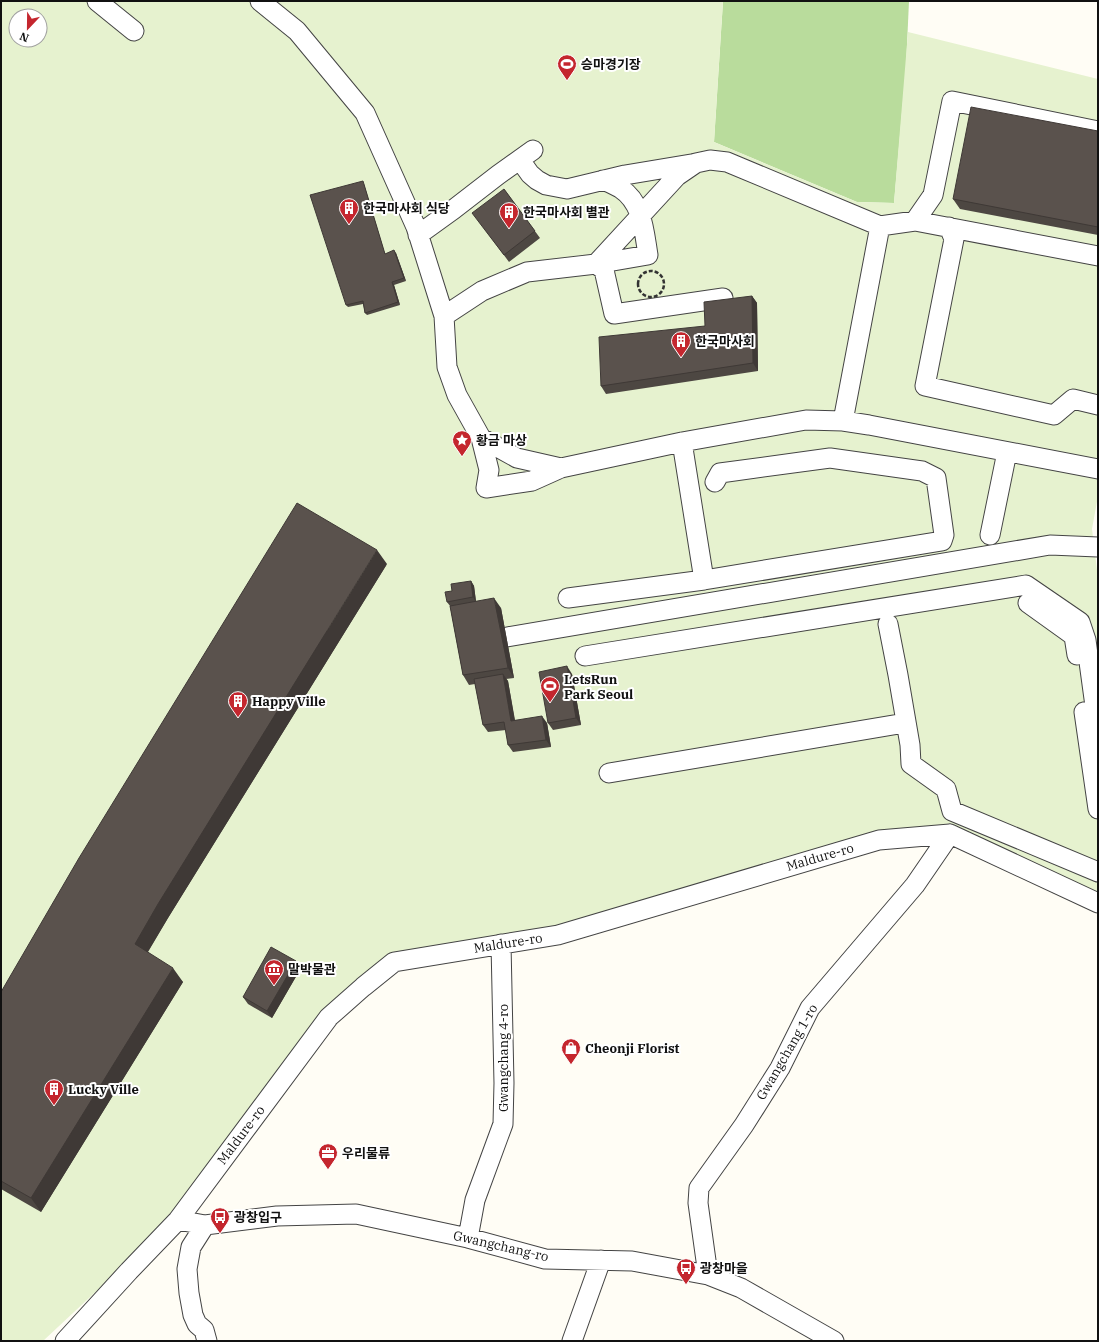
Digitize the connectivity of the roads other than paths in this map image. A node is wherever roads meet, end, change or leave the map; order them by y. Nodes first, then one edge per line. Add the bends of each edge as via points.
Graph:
1 (97, 1) edge
2 (260, 1) edge
3 (134, 31) dead end
4 (1098, 131) edge
5 (696, 163) junction
6 (603, 180) junction
7 (642, 216) junction
8 (915, 221) junction
9 (880, 226) junction
10 (949, 227) junction
11 (418, 235) junction
12 (1098, 256) edge
13 (596, 264) junction
14 (723, 298) edge
15 (444, 316) junction
16 (1098, 405) edge
17 (843, 421) junction
18 (481, 438) junction
19 (682, 442) junction
20 (1007, 452) junction
21 (561, 468) junction
22 (1098, 469) edge
23 (715, 482) dead end
24 (990, 535) dead end
25 (1098, 546) edge
26 (704, 580) junction
27 (568, 598) dead end
28 (1028, 603) dead end
29 (888, 624) dead end
30 (507, 637) dead end
31 (585, 656) dead end
32 (905, 722) junction
33 (1098, 728) edge
34 (608, 773) dead end
35 (1098, 809) edge
36 (950, 834) junction
37 (1098, 872) edge
38 (1098, 903) edge
39 (501, 944) junction
40 (178, 1220) junction
41 (205, 1225) junction
42 (468, 1238) junction
43 (602, 1260) junction
44 (708, 1275) junction
45 (65, 1341) edge
46 (207, 1341) edge
47 (572, 1341) edge
48 (834, 1341) edge

1 - 3 street
2 - 11 street via 297,31 365,113
4 - 8 street via 952,101 933,195
5 - 6 street
5 - 7 street via 677,176
5 - 9 street via 710,160 727,162
6 - 7 street via 621,188
6 - 11 street via 567,189 546,185 530,174 527,155
7 - 13 street
7 - 13 street via 648,255
8 - 9 street
8 - 10 street
9 - 17 street
10 - 12 street
10 - 16 street via 954,239 925,386 1054,415 1074,399
11 - 15 street
13 - 14 street via 604,270 614,314
13 - 15 street via 527,272 482,291
15 - 18 street via 447,367 457,394
17 - 19 street via 806,420
17 - 20 street
18 - 21 street via 517,458
18 - 21 street via 489,470 486,488 532,482
19 - 21 street
19 - 26 street
20 - 22 street
20 - 24 street
23 - 26 street via 720,473 830,458 922,471 936,478 944,535 942,541
25 - 30 street via 1050,545
26 - 27 street
28 - 35 street via 1074,636
29 - 32 street
31 - 33 street via 1026,585 1080,622 1086,640
32 - 34 street
32 - 37 street via 911,764 946,789 952,811
36 - 38 street, Maldure-ro
36 - 39 street, Maldure-ro via 879,840 558,935
36 - 44 street, Gwangchang 1-ro via 915,885 810,1008 780,1068 744,1125 699,1188 698,1203
39 - 40 street, Maldure-ro via 394,962 363,987 329,1017
39 - 42 street, Gwangchang 4-ro via 503,1124 475,1200
40 - 41 street, Gwangchang-ro
40 - 45 street, Maldure-ro
41 - 42 street, Gwangchang-ro via 277,1216 356,1214
41 - 46 street via 191,1247 187,1269 192,1315 204,1330
42 - 43 street, Gwangchang-ro via 545,1259
43 - 44 street, Gwangchang-ro via 632,1261
43 - 47 street
44 - 48 street, Gwangchang-ro via 741,1288

